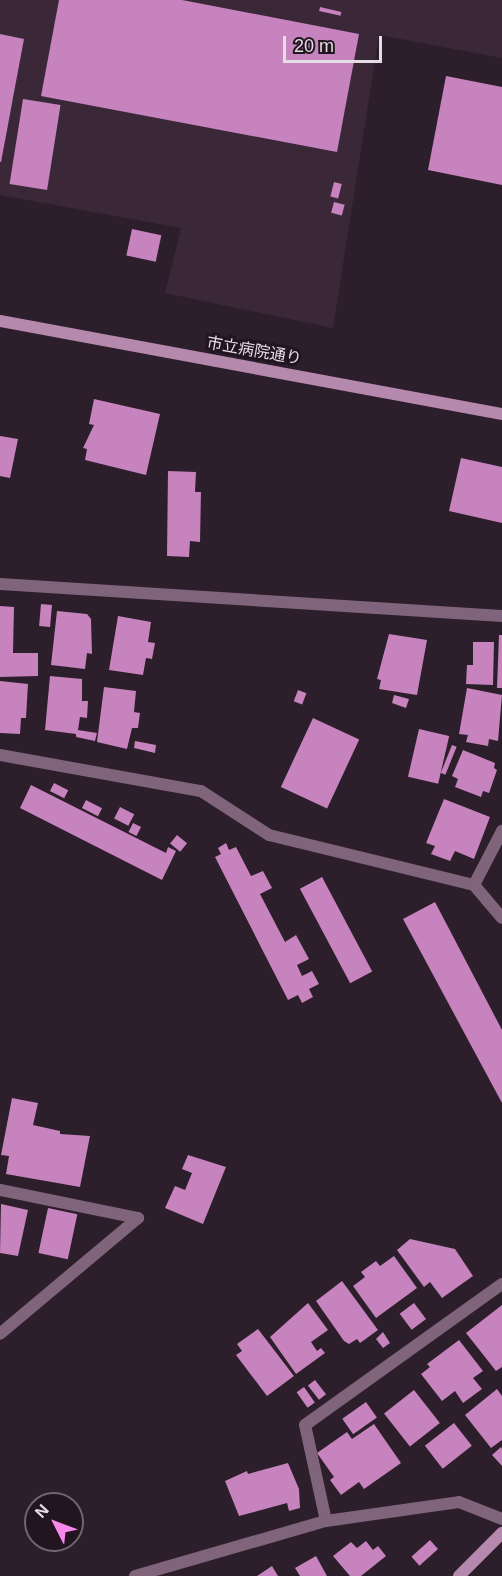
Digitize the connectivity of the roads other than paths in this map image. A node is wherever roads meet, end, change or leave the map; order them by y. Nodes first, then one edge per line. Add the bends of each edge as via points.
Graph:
1 (0, 321) edge
2 (502, 414) edge
3 (0, 584) edge
4 (502, 616) edge
5 (0, 755) edge
6 (502, 831) edge
7 (474, 885) junction
8 (502, 918) edge
9 (0, 1190) edge
10 (502, 1284) edge
11 (0, 1334) edge
12 (502, 1519) edge
13 (326, 1521) junction
14 (502, 1533) edge
15 (135, 1576) edge
16 (459, 1576) edge

1 - 2 main road, 市立病院通り
3 - 4 street
5 - 7 street via 201,791 269,835
6 - 7 street
7 - 8 street
9 - 11 street via 138,1218
10 - 13 street via 305,1425
12 - 13 street via 459,1502
13 - 15 street
14 - 16 main road

